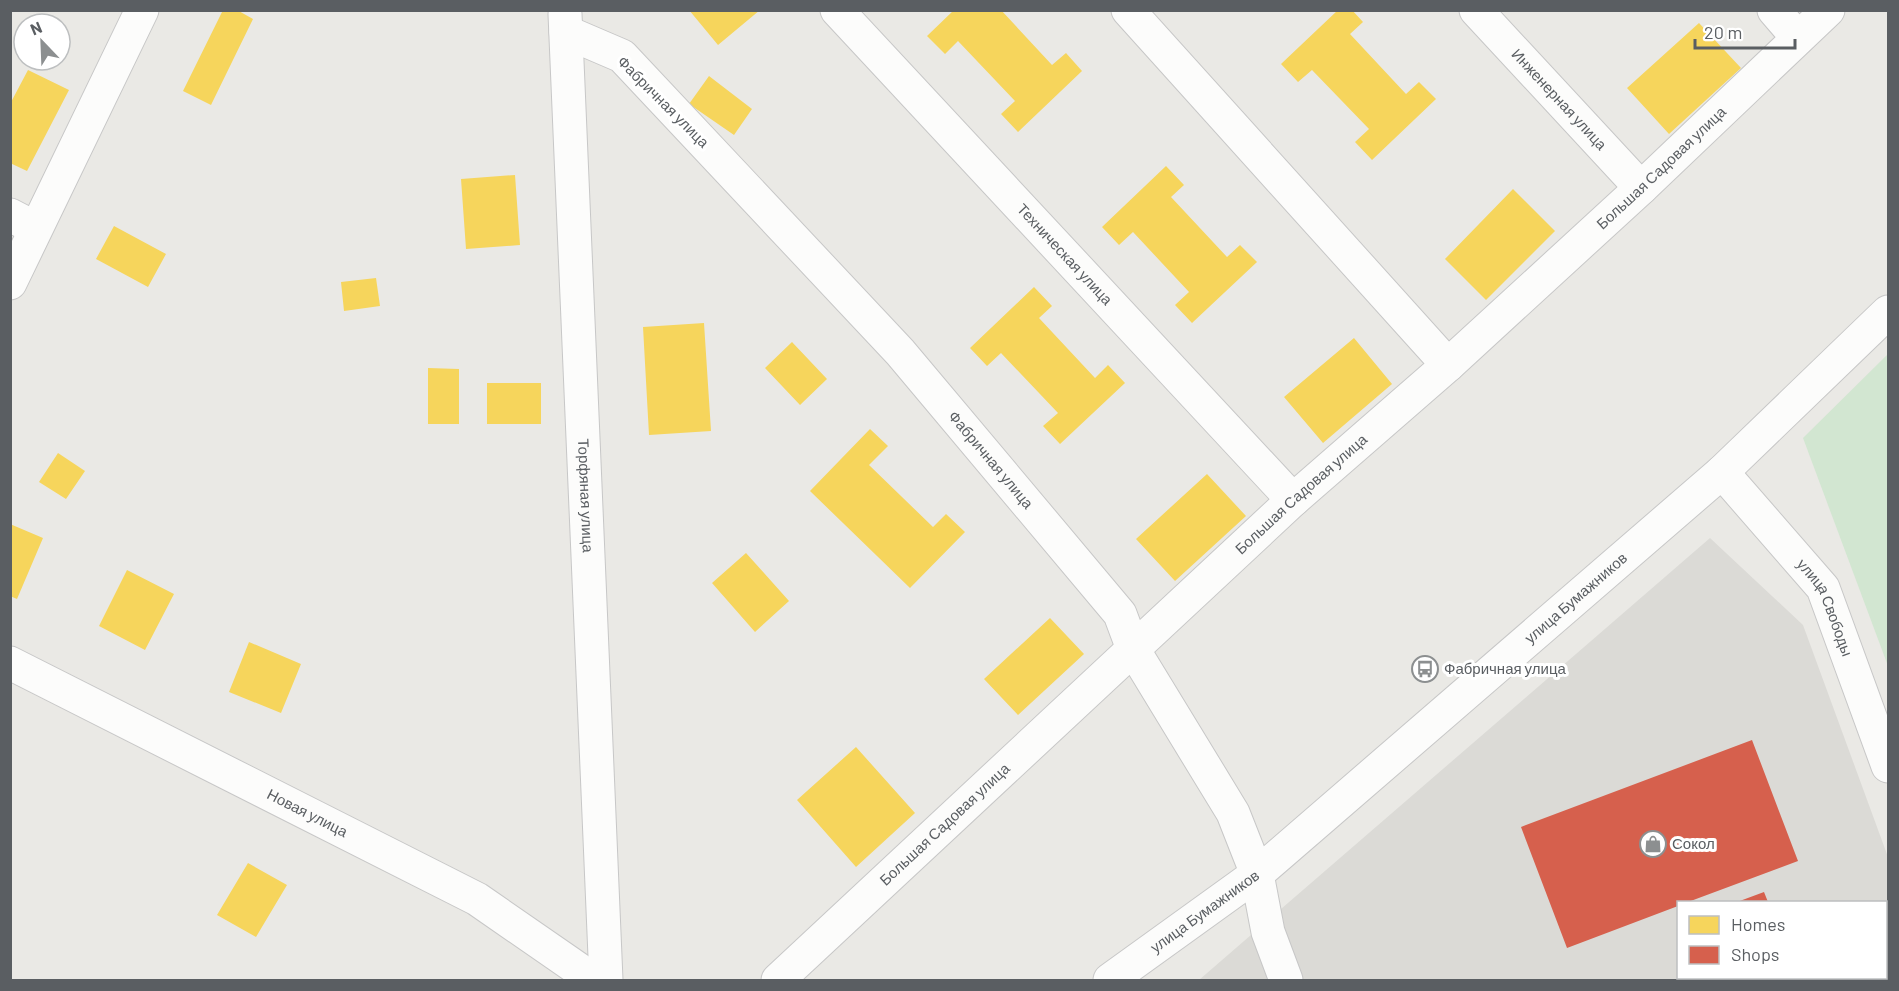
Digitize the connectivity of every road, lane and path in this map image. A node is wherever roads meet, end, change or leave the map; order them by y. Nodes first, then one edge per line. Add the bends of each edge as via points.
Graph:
1 (142, 10) edge
2 (837, 10) edge
3 (1128, 10) edge
4 (1476, 10) edge
5 (1774, 10) edge
6 (1828, 10) edge
7 (565, 21) edge
8 (1798, 38) junction
9 (1641, 188) junction
10 (23, 221) edge
11 (10, 283) edge
12 (1888, 312) edge
13 (1449, 365) junction
14 (1722, 472) junction
15 (1293, 500) junction
16 (1133, 649) junction
17 (10, 663) edge
18 (1888, 766) edge
19 (1257, 874) junction
20 (594, 981) edge
21 (606, 981) edge
22 (778, 981) edge
23 (1110, 981) edge
24 (1286, 981) edge

1 - 10 street
2 - 15 street, Техническая улица
3 - 13 street
4 - 9 street, Инженерная улица
5 - 8 street
6 - 8 street, Большая Садовая улица
7 - 16 street, Фабричная улица via 622,56 900,352 1120,615
7 - 21 street, Торфяная улица
8 - 9 street, Большая Садовая улица
9 - 13 street, Большая Садовая улица
10 - 11 street
12 - 14 street, улица Бумажников
13 - 15 street, Большая Садовая улица
14 - 18 street, улица Свободы via 1823,588
14 - 19 street, улица Бумажников
15 - 16 street, Большая Садовая улица
16 - 19 street, Фабричная улица via 1233,813
16 - 22 street, Большая Садовая улица
17 - 20 street, Новая улица via 477,899
19 - 23 street, улица Бумажников
19 - 24 street, Фабричная улица via 1268,932

